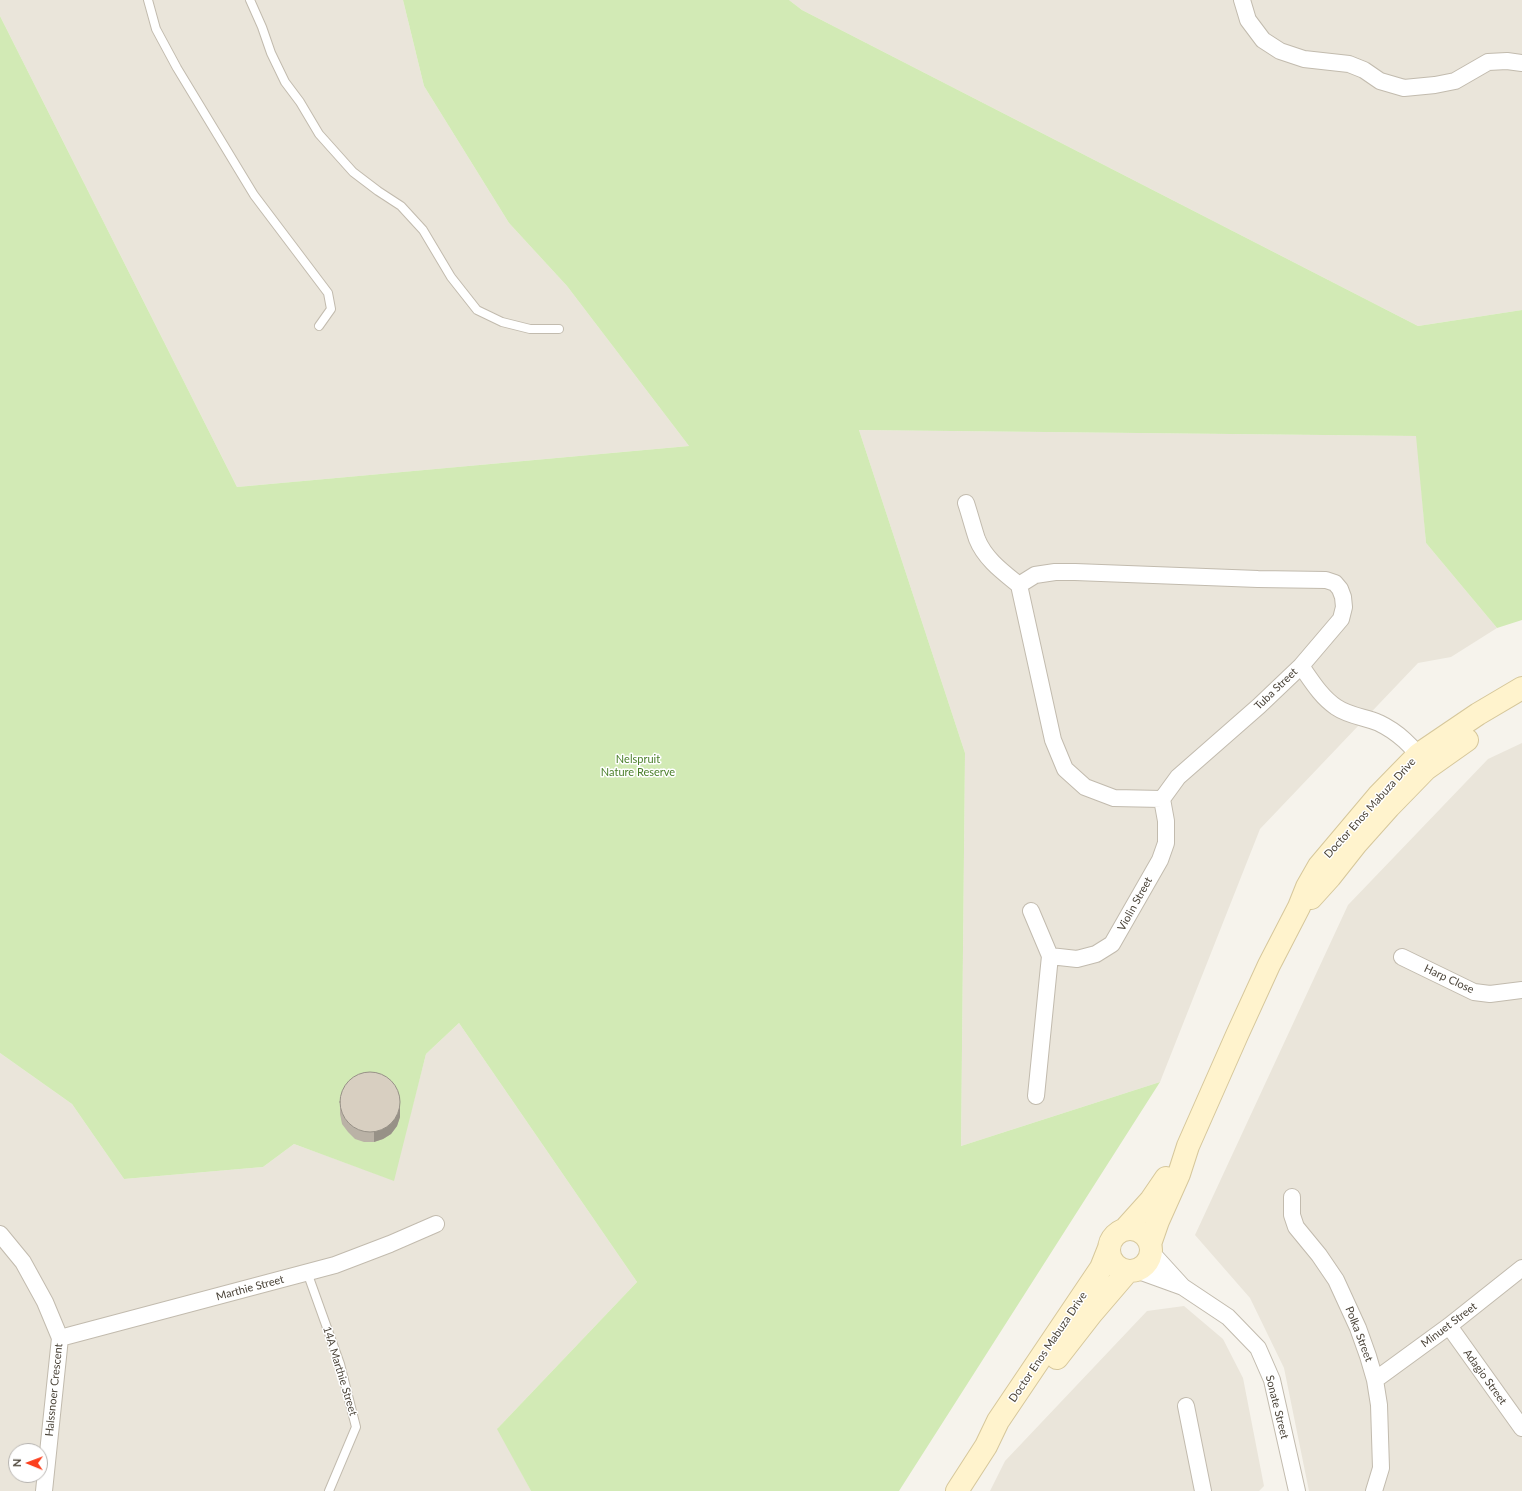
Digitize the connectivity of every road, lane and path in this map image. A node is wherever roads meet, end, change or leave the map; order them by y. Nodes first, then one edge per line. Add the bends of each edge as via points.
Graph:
1 (148, 0) edge
2 (250, 0) edge
3 (1242, 0) edge
4 (1522, 63) edge
5 (319, 326) dead end
6 (558, 329) dead end
7 (966, 503) dead end
8 (1019, 585) junction
9 (1301, 666) junction
10 (1522, 688) edge
11 (1522, 705) edge
12 (1422, 762) junction
13 (1162, 799) junction
14 (1032, 911) dead end
15 (1050, 956) junction
16 (1402, 957) dead end
17 (1522, 990) edge
18 (1036, 1096) dead end
19 (1188, 1146) junction
20 (1292, 1197) dead end
21 (436, 1224) dead end
22 (1124, 1230) junction
23 (0, 1234) edge
24 (1109, 1248) junction
25 (1150, 1248) junction
26 (1522, 1268) edge
27 (1132, 1270) junction
28 (307, 1272) junction
29 (1183, 1287) junction
30 (1449, 1326) junction
31 (60, 1338) junction
32 (1375, 1380) junction
33 (1186, 1406) dead end
34 (1522, 1428) edge
35 (986, 1446) junction
36 (1372, 1489) edge
37 (44, 1491) edge
38 (329, 1491) edge
39 (957, 1491) edge
40 (1204, 1491) edge
41 (1297, 1491) edge

1 - 5 lane via 156,29 177,68 254,196 328,293 331,309
2 - 6 lane via 285,82 319,134 353,172 401,206 423,230 451,278 477,310 502,322 530,328
3 - 4 street via 1248,20 1259,35 1280,51 1304,59 1349,64 1380,81 1404,88 1455,81 1488,62
7 - 8 street via 978,540 988,557
8 - 9 street, Tuba Street via 1035,575 1055,572 1326,580 1340,589 1344,607 1341,619
8 - 13 street via 1053,740 1065,769 1085,787 1114,798
9 - 12 street via 1322,694 1336,707 1352,715 1380,723 1396,734
9 - 13 street, Tuba Street via 1178,777
10 - 12 main road, Doctor Enos Mabuza Drive via 1478,714
11 - 12 main road, Doctor Enos Mabuza Drive via 1463,743
12 - 19 main road, Doctor Enos Mabuza Drive via 1314,895 1299,907 1269,965
13 - 15 street, Violin Street via 1166,843 1160,860 1112,944 1096,954 1077,959
14 - 15 street
15 - 18 street
16 - 17 street, Harp Close via 1474,992 1490,994
19 - 22 main road, Doctor Enos Mabuza Drive via 1152,1200
19 - 25 main road, Doctor Enos Mabuza Drive
20 - 32 street, Polka Street via 1292,1214 1296,1227 1336,1280 1358,1328
21 - 28 street, Marthie Street via 336,1265
22 - 24 main road via 1112,1240
22 - 25 main road via 1140,1232 1146,1237
23 - 31 street, Halssnoer Crescent via 24,1262 46,1302
24 - 27 main road via 1114,1263 1120,1268
24 - 35 main road, Doctor Enos Mabuza Drive via 1101,1268 998,1421
25 - 27 main road via 1148,1260 1143,1266
25 - 29 street, Sonate Street
26 - 30 street, Minuet Street
27 - 29 street, Sonate Street
27 - 35 main road, Doctor Enos Mabuza Drive via 1092,1313
28 - 31 street, Marthie Street
28 - 38 lane, 14A Marthie Street via 340,1364 356,1427
29 - 41 street, Sonate Street via 1228,1317 1258,1348 1272,1380
30 - 32 street, Minuet Street
30 - 34 street, Adagio Street
31 - 37 street, Halssnoer Crescent
32 - 36 street, Polka Street via 1379,1405 1381,1468
33 - 40 street
35 - 39 main road, Doctor Enos Mabuza Drive

